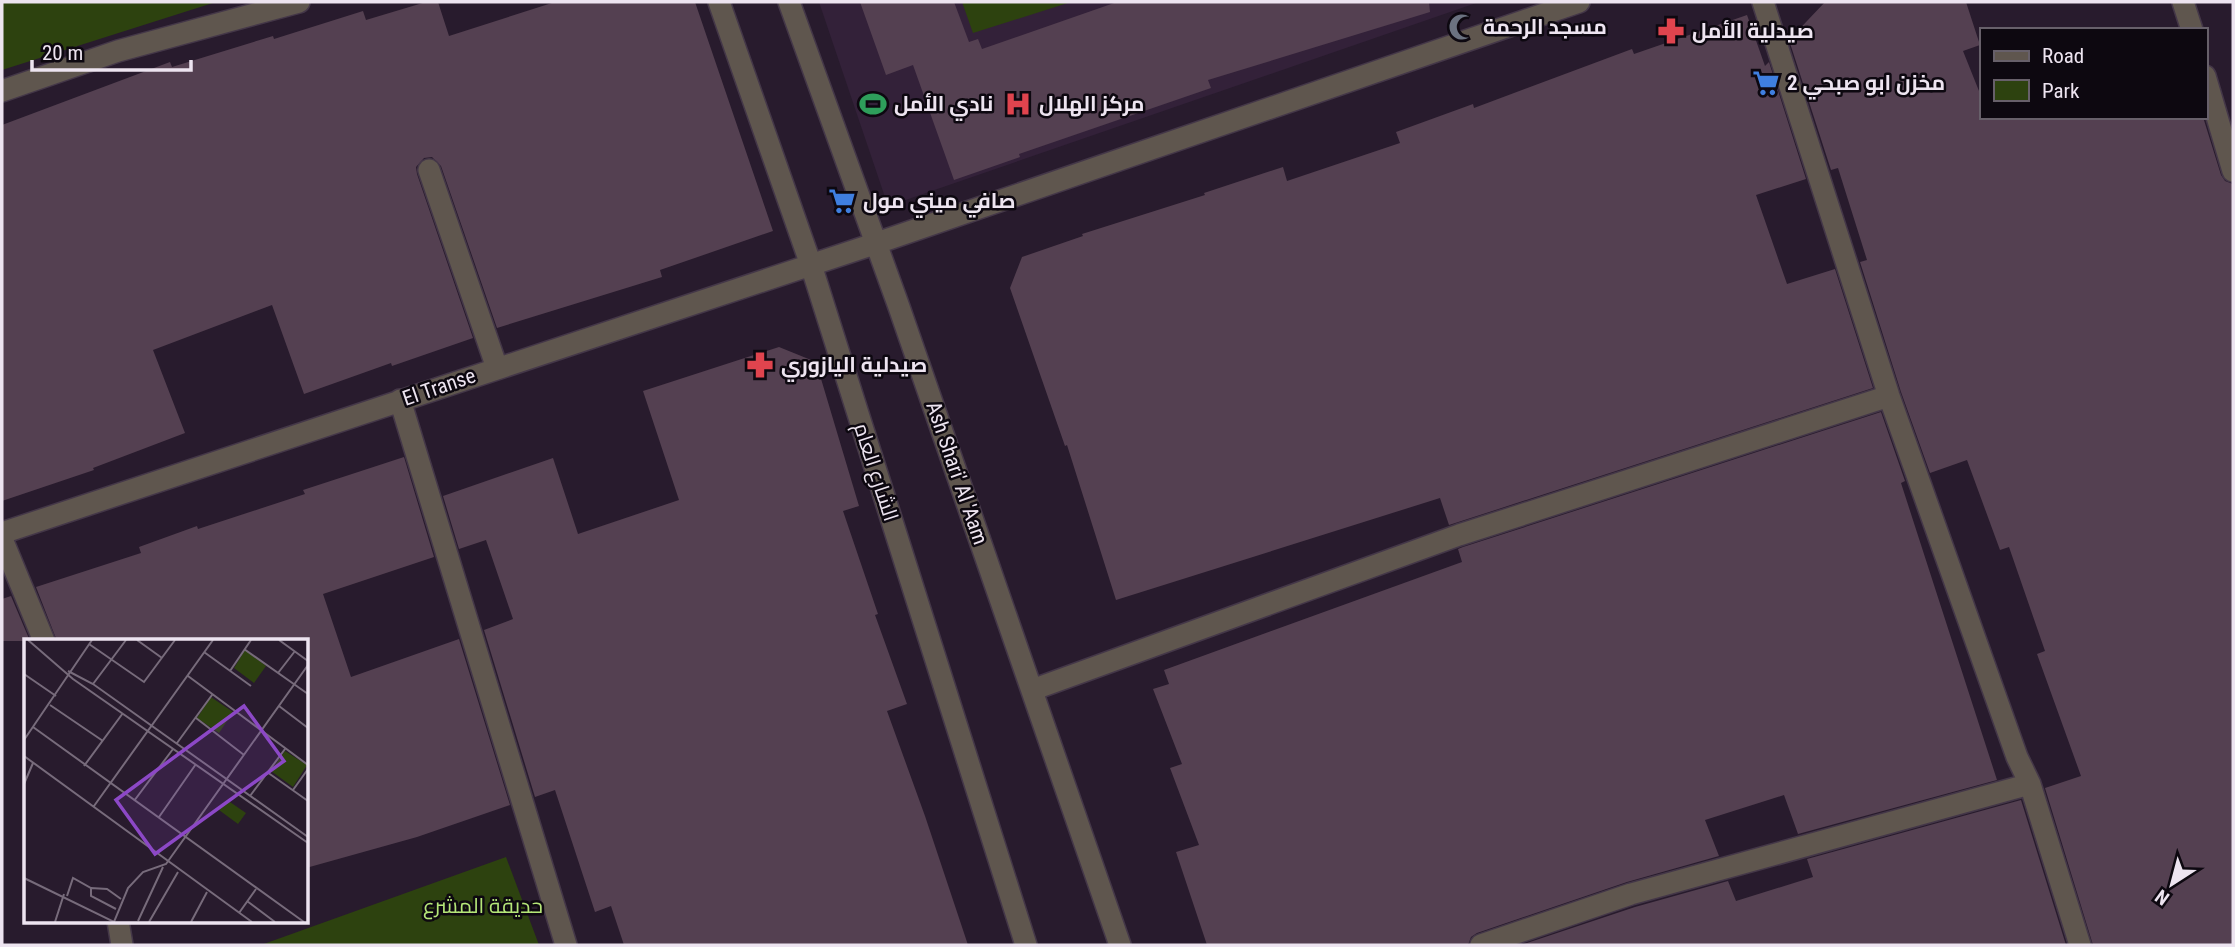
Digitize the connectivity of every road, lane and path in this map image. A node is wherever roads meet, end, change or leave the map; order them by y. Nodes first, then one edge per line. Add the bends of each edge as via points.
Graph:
1 (719, 2) edge
2 (789, 2) edge
3 (1579, 2) edge
4 (1763, 2) edge
5 (2183, 2) edge
6 (285, 4) edge
7 (2191, 28) edge
8 (2207, 83) edge
9 (2, 91) edge
10 (429, 170) dead end
11 (2233, 171) edge
12 (877, 243) junction
13 (811, 265) junction
14 (497, 368) junction
15 (1889, 396) junction
16 (400, 401) junction
17 (2, 533) edge
18 (2, 539) edge
19 (43, 639) edge
20 (1032, 690) junction
21 (2030, 784) junction
22 (118, 922) edge
23 (122, 945) edge
24 (566, 945) edge
25 (1026, 945) edge
26 (1120, 945) edge
27 (1481, 945) edge
28 (2080, 945) edge

1 - 13 street, الشارع العام
2 - 12 street, Ash Shari' Al 'Aam
3 - 12 street, El Transe
4 - 15 street
5 - 7 street
6 - 9 street via 118,51
8 - 11 street
10 - 14 street
12 - 13 street, El Transe
12 - 20 street, Ash Shari' Al 'Aam
13 - 14 street, El Transe
13 - 25 street, الشارع العام
14 - 16 street, El Transe
15 - 20 street via 1459,535
15 - 21 street
16 - 17 street, El Transe
16 - 24 street
18 - 19 street
20 - 26 street, Ash Shari' Al 'Aam
21 - 27 street via 1631,894
21 - 28 street
22 - 23 street

